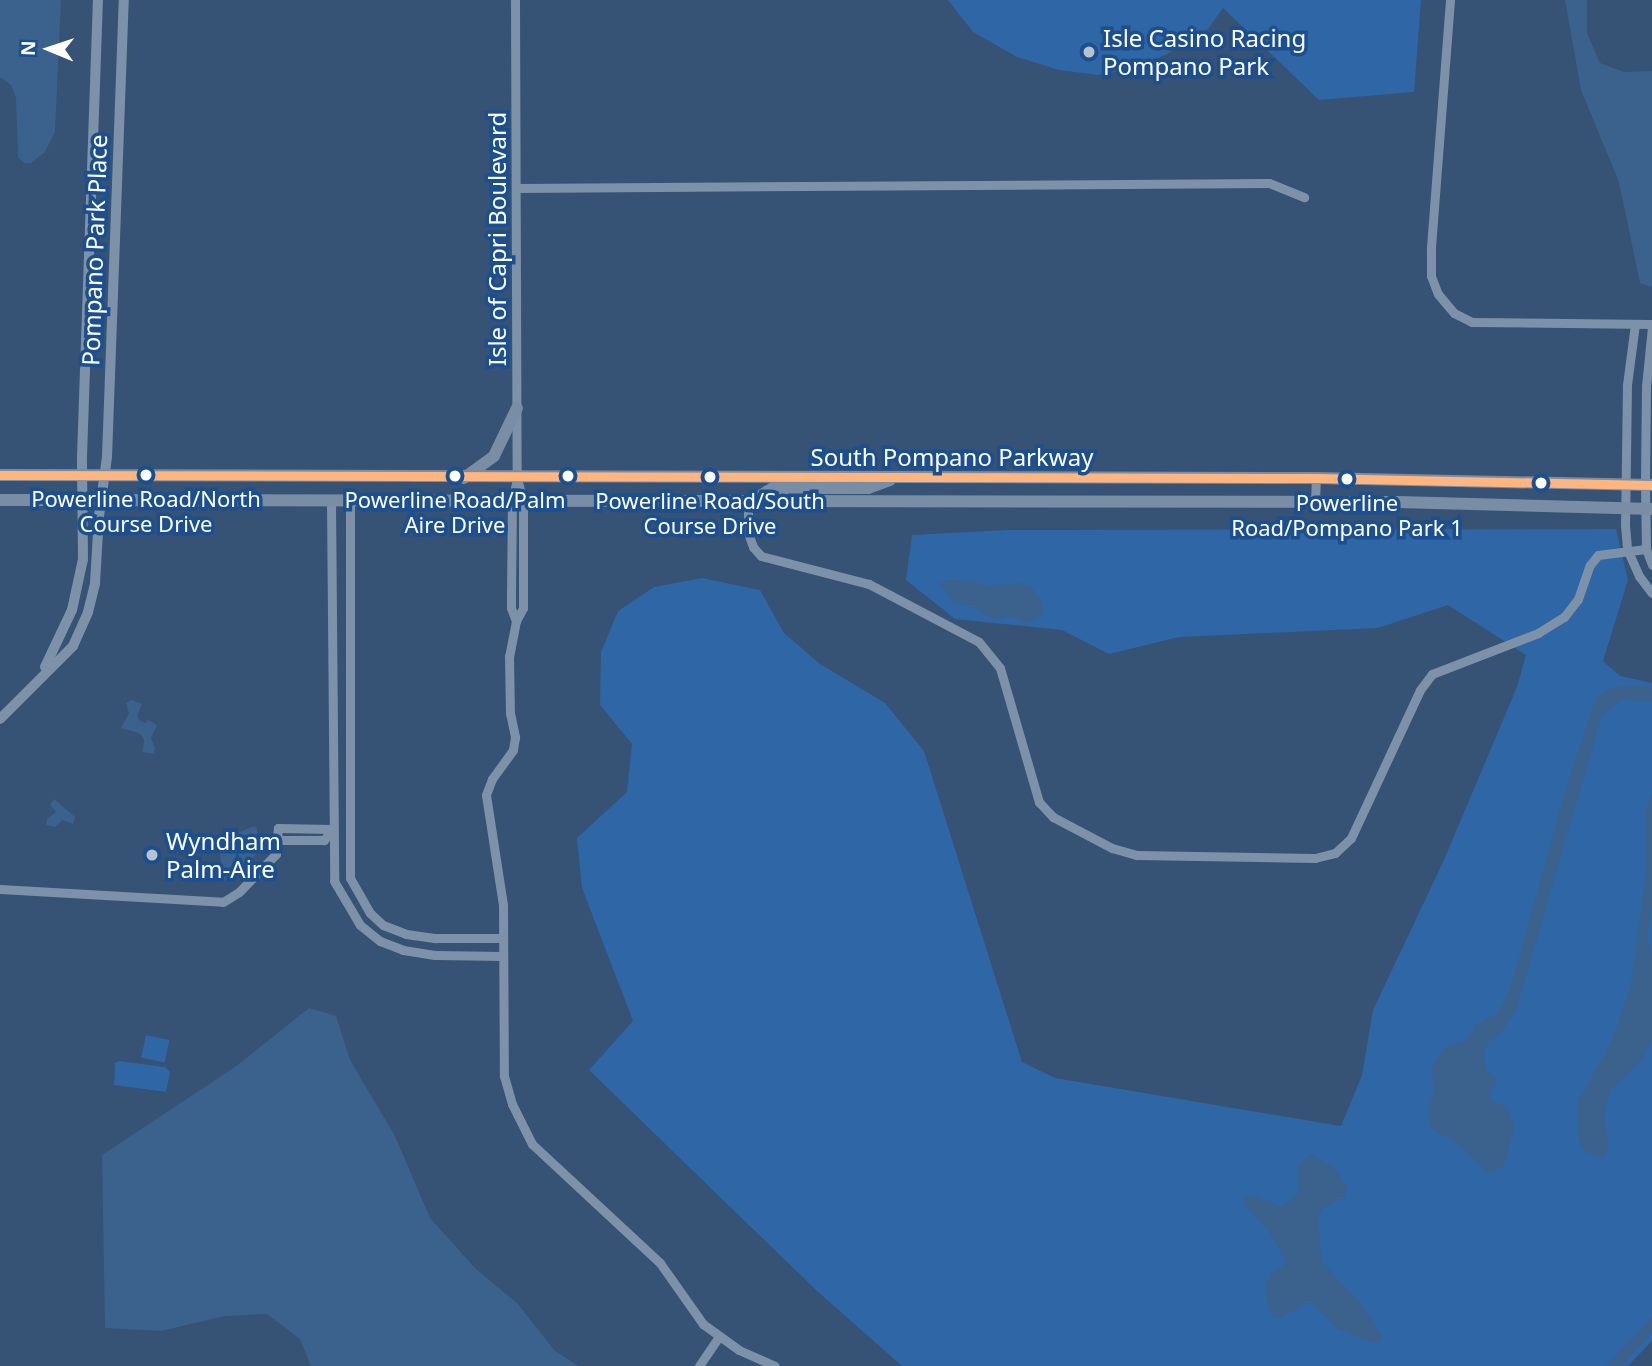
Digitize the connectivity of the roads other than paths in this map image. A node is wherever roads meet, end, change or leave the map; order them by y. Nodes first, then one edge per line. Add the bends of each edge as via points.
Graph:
1 (98, 0) edge
2 (124, 0) edge
3 (515, 0) edge
4 (1450, 0) edge
5 (516, 188) junction
6 (1304, 197) dead end
7 (1635, 324) junction
8 (1652, 325) edge
9 (517, 408) junction
10 (0, 475) edge
11 (83, 475) junction
12 (105, 476) junction
13 (464, 478) junction
14 (893, 478) junction
15 (1316, 478) junction
16 (517, 479) junction
17 (1625, 485) junction
18 (1649, 485) edge
19 (0, 500) edge
20 (518, 500) junction
21 (84, 501) junction
22 (101, 501) junction
23 (331, 502) junction
24 (350, 502) junction
25 (748, 503) junction
26 (1315, 503) junction
27 (1625, 508) junction
28 (1649, 509) edge
29 (1646, 549) junction
30 (1627, 550) junction
31 (1652, 565) edge
32 (1652, 593) edge
33 (349, 636) junction
34 (332, 638) junction
35 (42, 673) junction
36 (0, 719) edge
37 (349, 727) junction
38 (332, 728) junction
39 (332, 829) junction
40 (277, 840) junction
41 (0, 890) edge
42 (503, 938) junction
43 (503, 956) junction
44 (719, 1336) junction
45 (699, 1366) edge
46 (775, 1366) edge

1 - 11 street, Pompano Park Place
2 - 12 street, Pompano Park Place
3 - 5 street, Isle of Capri Boulevard
4 - 7 street via 1431,248 1431,276 1438,295 1454,313 1472,322
5 - 6 street via 1269,183
5 - 9 street, Isle of Capri Boulevard
7 - 8 street
7 - 17 street via 1627,385
8 - 18 street via 1646,386
9 - 13 main road via 494,456
9 - 16 street, Isle of Capri Boulevard
10 - 11 main road, South Pompano Parkway
11 - 12 main road, South Pompano Parkway
11 - 21 street, Pompano Park Place
12 - 13 main road, South Pompano Parkway
12 - 22 street, Pompano Park Place
13 - 16 main road, South Pompano Parkway
14 - 15 main road, South Pompano Parkway
14 - 16 main road, South Pompano Parkway
14 - 25 main road via 869,488 773,488
15 - 17 main road, South Pompano Parkway
15 - 26 street
16 - 20 street, Isle of Capri Boulevard
17 - 18 main road, South Pompano Parkway
17 - 27 street
18 - 28 street
19 - 21 main road, South Pompano Parkway
20 - 24 main road, South Pompano Parkway
20 - 25 main road, South Pompano Parkway
20 - 42 street, Isle of Capri Boulevard via 523,608 509,656 513,750 486,795 503,905
21 - 22 main road, South Pompano Parkway
21 - 35 street, Pompano Park Place via 83,559 75,600
22 - 23 main road, South Pompano Parkway
22 - 35 street, Pompano Park Place via 97,571 89,612 73,646
23 - 24 main road, South Pompano Parkway
23 - 34 street
24 - 33 street
25 - 26 main road, South Pompano Parkway
25 - 30 street via 748,533 761,556 869,584 979,642 1000,668 1039,802 1053,817 1112,848 1137,855 1315,858 1335,853 1351,838 1420,690 1432,674 1538,633 1564,617 1598,555
26 - 27 main road, South Pompano Parkway
27 - 28 main road, South Pompano Parkway
27 - 30 street
28 - 29 street
29 - 30 street
29 - 31 street
30 - 32 street
33 - 34 street
33 - 37 street
34 - 38 street
35 - 36 street
37 - 38 street
37 - 42 street via 350,878 357,895 383,925 406,934
38 - 39 street
39 - 40 street via 324,840
39 - 40 street via 278,828
39 - 43 street via 334,881 360,925 380,940 403,950 435,955
40 - 41 street via 276,854 223,902
42 - 43 street, Isle of Capri Boulevard
43 - 44 street, Isle of Capri Boulevard via 504,1076 522,1128 575,1186 638,1239 703,1324
44 - 45 street
44 - 46 street, Isle of Capri Boulevard

